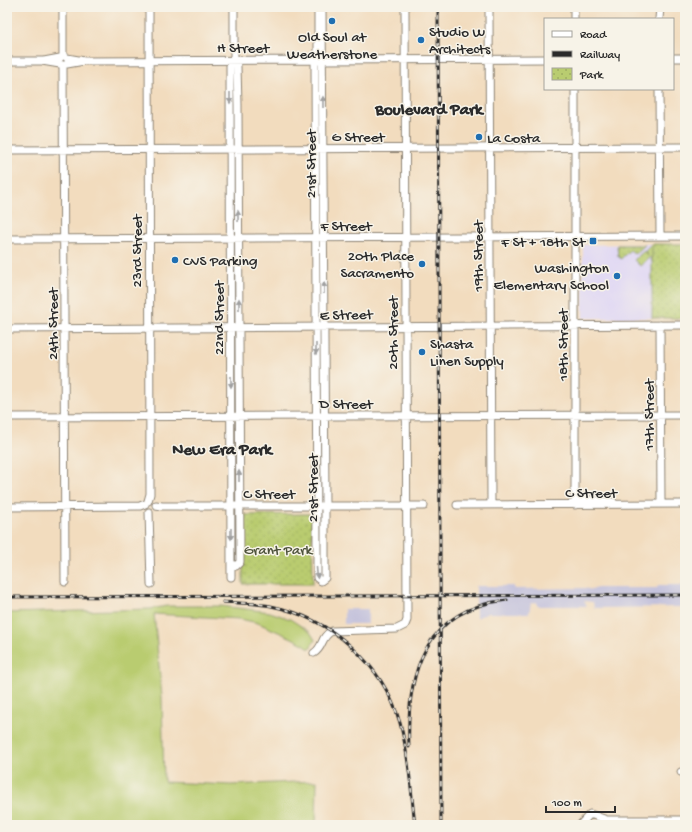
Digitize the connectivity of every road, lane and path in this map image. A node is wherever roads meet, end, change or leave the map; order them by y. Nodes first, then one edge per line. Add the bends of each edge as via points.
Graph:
1 (63, 7) edge
2 (148, 7) edge
3 (234, 7) edge
4 (318, 7) edge
5 (322, 7) edge
6 (405, 7) edge
7 (489, 7) edge
8 (574, 7) edge
9 (660, 7) edge
10 (574, 18) edge
11 (659, 18) edge
12 (674, 58) edge
13 (685, 58) edge
14 (489, 59) junction
15 (544, 59) edge
16 (234, 60) junction
17 (316, 60) junction
18 (405, 60) junction
19 (7, 61) edge
20 (63, 61) junction
21 (148, 61) junction
22 (575, 90) edge
23 (659, 90) edge
24 (685, 147) edge
25 (405, 148) junction
26 (490, 148) junction
27 (575, 148) junction
28 (660, 148) junction
29 (230, 149) junction
30 (238, 149) junction
31 (316, 149) junction
32 (324, 149) junction
33 (7, 150) edge
34 (64, 150) junction
35 (149, 150) junction
36 (660, 236) junction
37 (685, 236) edge
38 (490, 237) junction
39 (575, 237) junction
40 (230, 238) junction
41 (239, 238) junction
42 (320, 238) junction
43 (405, 238) junction
44 (7, 239) edge
45 (65, 239) junction
46 (149, 239) junction
47 (660, 325) junction
48 (685, 325) edge
49 (405, 326) junction
50 (490, 326) junction
51 (575, 326) junction
52 (231, 327) junction
53 (239, 327) junction
54 (316, 327) junction
55 (324, 327) junction
56 (149, 328) junction
57 (7, 329) edge
58 (64, 329) junction
59 (661, 414) junction
60 (685, 415) edge
61 (406, 416) junction
62 (490, 416) junction
63 (575, 416) junction
64 (7, 417) edge
65 (64, 417) junction
66 (150, 417) junction
67 (231, 417) junction
68 (239, 417) junction
69 (316, 417) junction
70 (324, 417) junction
71 (574, 490) junction
72 (661, 504) junction
73 (685, 504) edge
74 (457, 505) dead end
75 (491, 505) junction
76 (574, 505) junction
77 (630, 505) junction
78 (65, 506) junction
79 (151, 506) junction
80 (231, 506) junction
81 (240, 506) junction
82 (316, 506) junction
83 (325, 506) junction
84 (406, 506) junction
85 (424, 506) dead end
86 (7, 507) edge
87 (317, 550) junction
88 (325, 550) junction
89 (231, 562) junction
90 (231, 577) dead end
91 (65, 582) dead end
92 (151, 584) dead end
93 (314, 653) dead end
94 (685, 820) edge
95 (580, 825) edge

1 - 20 street, 24th Street
2 - 21 street, 23rd Street
3 - 16 street, 22nd Street
4 - 17 street, 21st Street
5 - 17 street, 21st Street
6 - 18 street, 20th Street
7 - 14 street, 19th Street
8 - 10 street
9 - 11 street
12 - 13 street
14 - 15 street, H Street
14 - 18 street, H Street
14 - 26 street, 19th Street
16 - 17 street, H Street
16 - 21 street, H Street
16 -> 29 street, 22nd Street via 230,65
16 - 30 street, 22nd Street via 238,66
17 - 18 street, H Street
17 - 31 street, 21st Street
32 -> 17 street, 21st Street
18 - 25 street, 20th Street
19 - 20 street, H Street
20 - 21 street, H Street
20 - 34 street, 24th Street
21 - 35 street, 23rd Street
22 - 27 street, 18th Street
23 - 28 street
24 - 28 street, G Street
25 - 26 street, G Street
25 - 32 street, G Street
25 - 43 street, 20th Street
26 - 27 street, G Street
26 - 38 street, 19th Street
27 - 28 street, G Street
27 - 39 street, 18th Street
28 - 36 street
29 - 30 street, G Street
29 - 35 street, G Street
29 - 40 street, 22nd Street
30 - 31 street, G Street
41 -> 30 street, 22nd Street
31 - 32 street, G Street
31 - 42 street, 21st Street
32 - 42 street, 21st Street
33 - 34 street, G Street
34 - 35 street, G Street
34 - 45 street, 24th Street
35 - 46 street, 23rd Street
36 - 37 street, F Street
36 - 39 street, F Street
38 - 39 street, F Street
38 - 43 street, F Street
38 - 50 street, 19th Street
39 - 51 street, 18th Street
40 - 41 street, F Street
40 - 46 street, F Street
40 - 52 street, 22nd Street
41 - 42 street, F Street
53 -> 41 street, 22nd Street
42 - 43 street, F Street
42 - 54 street, 21st Street
55 -> 42 street, 21st Street
43 - 49 street, 20th Street
44 - 45 street, F Street
45 - 46 street, F Street
45 - 58 street, 24th Street
46 - 56 street, 23rd Street
47 - 48 street, E Street
47 - 51 street, E Street
47 - 59 street, 17th Street
49 - 50 street, E Street
49 - 55 street, E Street
49 - 61 street, 20th Street
50 - 51 street, E Street
50 - 62 street, 19th Street
51 - 63 street, 18th Street
52 - 53 street, E Street
52 - 56 street, E Street
52 -> 67 street, 22nd Street
53 - 54 street, E Street
53 - 68 street, 22nd Street
54 - 55 street, E Street
54 -> 69 street, 21st Street
55 - 70 street, 21st Street
56 - 58 street, E Street
56 - 66 street, 23rd Street
57 - 58 street, E Street
58 - 65 street, 24th Street
59 - 60 street, D Street
59 - 63 street, D Street
59 - 72 street, 17th Street
61 - 62 street, D Street
61 - 70 street, D Street
61 - 84 street, 20th Street
62 - 63 street, D Street
62 - 75 street, 19th Street
63 - 71 street, 18th Street
64 - 65 street, D Street
65 - 66 street, D Street
65 - 78 street, 24th Street
66 - 67 street, D Street
66 - 79 street, 23rd Street
67 - 68 street, D Street
67 - 80 street, 22nd Street
68 - 69 street, D Street
81 -> 68 street, 22nd Street
69 - 70 street, D Street
69 - 82 street, 21st Street
70 - 83 street, 21st Street
71 - 76 street, 18th Street
71 - 77 street, C Street via 581,499 598,499
72 - 73 street, C Street
72 - 77 street, C Street
74 - 75 street, C Street
75 - 76 street, C Street
76 - 77 street, C Street
78 - 79 street, C Street
78 - 86 street, C Street
78 - 91 street, 24th Street
79 - 80 street, C Street
79 - 92 street, 23rd Street
80 - 81 street, C Street
80 -> 89 street, 22nd Street
81 - 82 street, C Street
81 - 89 street, 22nd Street via 240,562 236,566
82 - 83 street, C Street
82 - 87 street, 21st Street
83 - 84 street, C Street
83 - 88 street, 21st Street
84 - 85 street, C Street
84 - 93 street, 20th Street via 406,622 403,626 393,629 332,631 323,637 320,648
87 - 88 street
87 -> 88 street, 21st Street via 317,578 321,581 325,578
89 - 90 street, 22nd Street
94 - 95 street via 607,820 590,814

